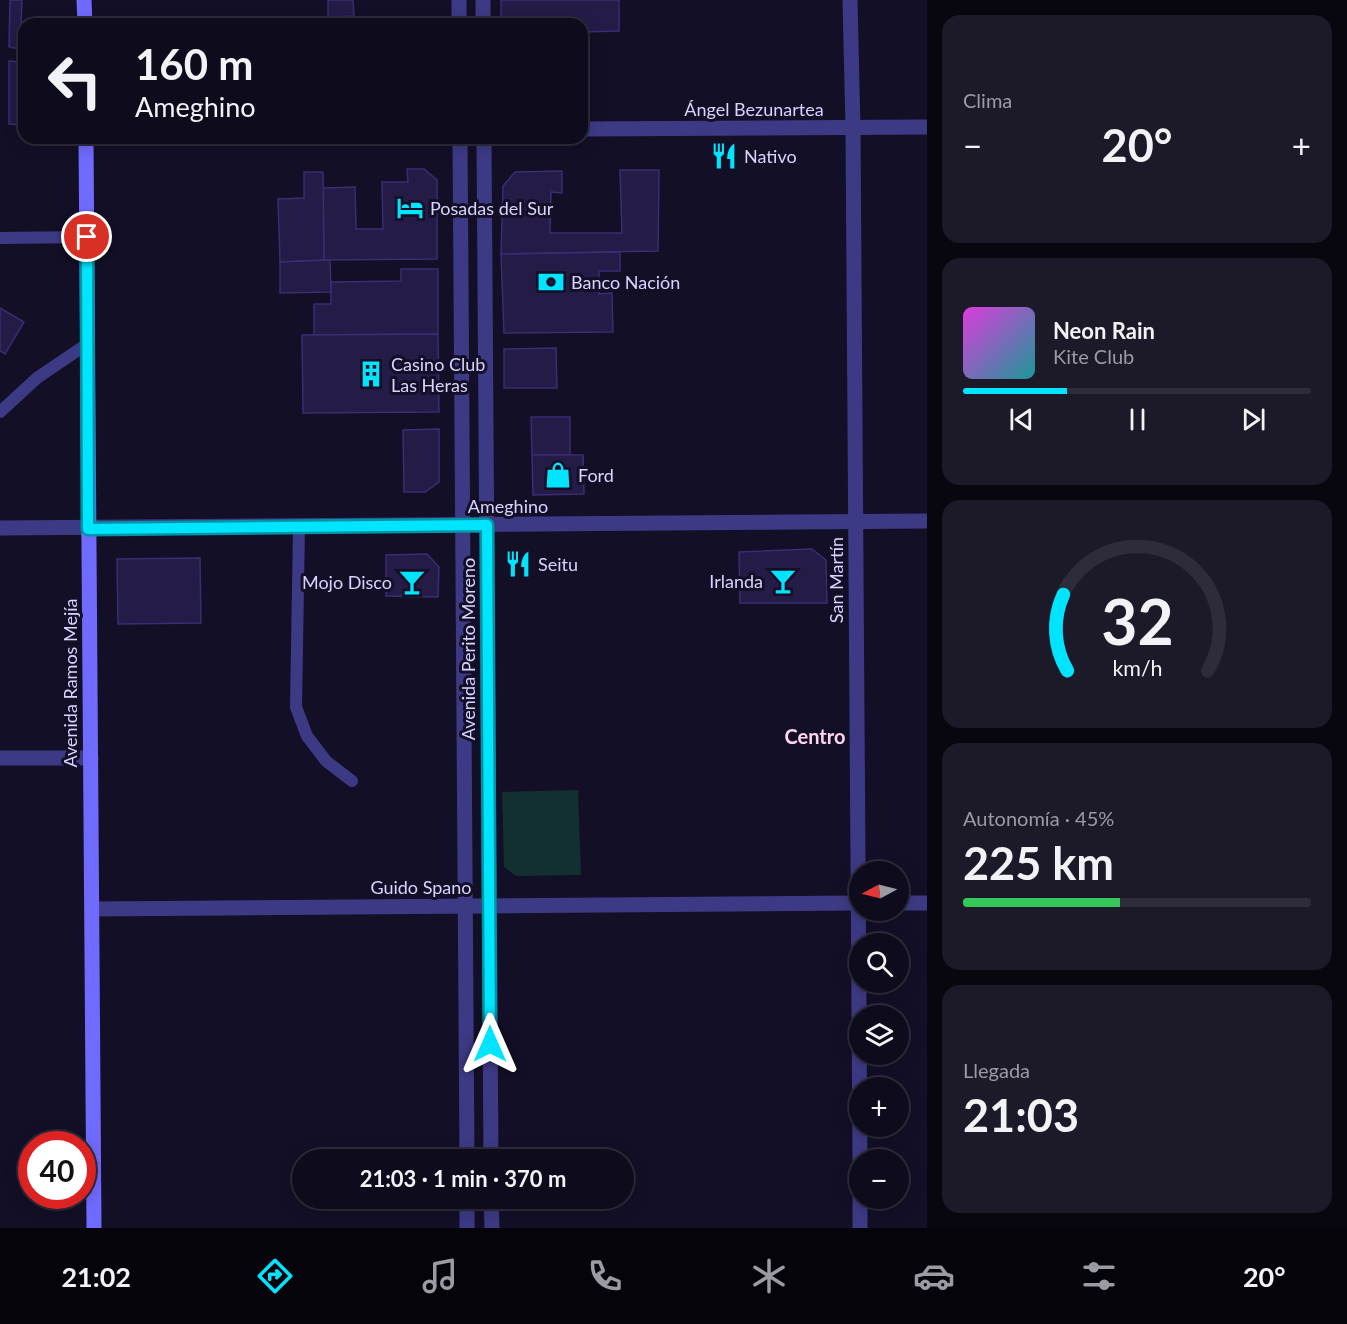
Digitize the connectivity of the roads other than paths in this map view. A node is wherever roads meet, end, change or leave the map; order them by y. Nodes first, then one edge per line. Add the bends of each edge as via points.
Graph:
1 (84, 0) edge
2 (459, 0) edge
3 (483, 0) edge
4 (850, 0) edge
5 (85, 18) edge
6 (459, 18) edge
7 (483, 18) edge
8 (927, 127) edge
9 (853, 128) junction
10 (588, 129) edge
11 (86, 144) edge
12 (460, 144) edge
13 (484, 144) edge
14 (87, 237) junction
15 (0, 238) edge
16 (87, 344) junction
17 (0, 412) edge
18 (927, 521) edge
19 (856, 522) junction
20 (462, 525) junction
21 (487, 525) junction
22 (300, 527) junction
23 (0, 528) edge
24 (88, 529) junction
25 (0, 758) edge
26 (91, 758) junction
27 (352, 781) dead end
28 (859, 861) edge
29 (849, 903) edge
30 (909, 903) edge
31 (927, 903) edge
32 (465, 906) junction
33 (489, 906) junction
34 (92, 909) junction
35 (859, 921) edge
36 (467, 1149) edge
37 (491, 1149) edge
38 (860, 1149) edge
39 (467, 1209) edge
40 (491, 1209) edge
41 (860, 1209) edge
42 (94, 1228) edge
43 (467, 1228) edge
44 (492, 1228) edge
45 (860, 1228) edge

1 - 5 main road
2 - 6 street
3 - 7 street
4 - 9 street, San Martín
8 - 9 street, Ángel Bezunartea
9 - 10 street, Ángel Bezunartea
9 - 19 street, San Martín
11 - 14 main road, Avenida Ramos Mejía
12 - 20 street, Avenida Perito Moreno
13 - 21 street, Avenida Perito Moreno
14 - 15 lane
14 - 16 main road, Avenida Ramos Mejía
16 - 17 lane via 37,378
16 - 24 main road, Avenida Ramos Mejía
18 - 19 street, Ameghino
19 - 21 street, Ameghino
19 - 28 street, San Martín
20 - 21 street, Ameghino
20 - 22 street, Ameghino
20 - 32 street, Avenida Perito Moreno
21 - 33 street, Avenida Perito Moreno
22 - 24 street, Ameghino
22 - 27 lane via 296,706 307,736 326,761
23 - 24 street, Ameghino
24 - 26 main road, Avenida Ramos Mejía
25 - 26 street
26 - 34 main road, Avenida Ramos Mejía
29 - 33 street, Guido Spano
30 - 31 street
32 - 33 street, Guido Spano
32 - 34 street, Guido Spano
32 - 36 street, Avenida Perito Moreno
33 - 37 street, Avenida Perito Moreno
34 - 42 main road, Avenida Ramos Mejía
35 - 38 street, San Martín
39 - 43 street
40 - 44 street
41 - 45 street

